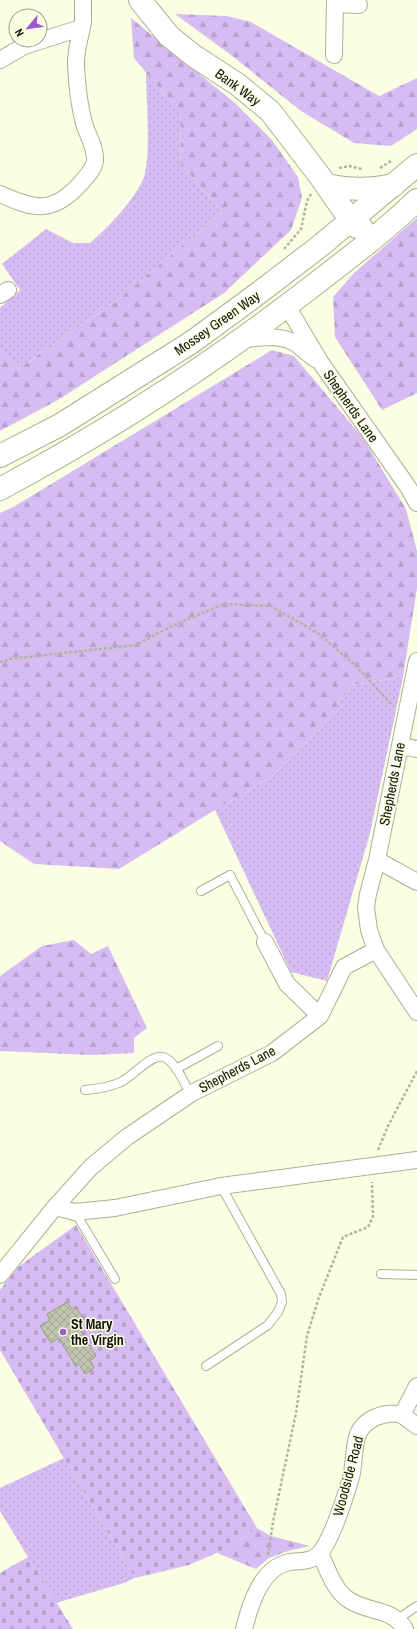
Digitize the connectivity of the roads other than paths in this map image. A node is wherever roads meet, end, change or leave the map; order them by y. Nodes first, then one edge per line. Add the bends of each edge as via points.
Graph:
1 (83, 0) edge
2 (140, 0) edge
3 (335, 2) edge
4 (359, 4) dead end
5 (81, 28) junction
6 (334, 55) dead end
7 (0, 60) edge
8 (417, 165) edge
9 (325, 182) junction
10 (394, 185) junction
11 (417, 188) edge
12 (0, 194) edge
13 (417, 200) edge
14 (352, 221) junction
15 (287, 306) junction
16 (242, 339) junction
17 (321, 363) junction
18 (60, 425) junction
19 (0, 456) edge
20 (0, 489) edge
21 (417, 503) edge
22 (417, 660) edge
23 (400, 746) junction
24 (417, 749) edge
25 (377, 860) junction
26 (417, 882) edge
27 (202, 891) dead end
28 (265, 942) joint
29 (376, 950) junction
30 (417, 1012) edge
31 (320, 1016) junction
32 (218, 1046) dead end
33 (176, 1069) junction
34 (86, 1090) dead end
35 (190, 1094) junction
36 (417, 1160) edge
37 (221, 1186) junction
38 (55, 1207) junction
39 (74, 1212) junction
40 (381, 1274) dead end
41 (0, 1275) edge
42 (417, 1275) edge
43 (115, 1279) dead end
44 (206, 1366) dead end
45 (417, 1386) edge
46 (402, 1415) junction
47 (417, 1426) edge
48 (320, 1553) junction
49 (417, 1606) edge
50 (402, 1624) edge
51 (244, 1629) edge

1 - 5 street
2 - 9 main road, Bank Way via 169,36 237,84 270,111
3 - 4 street
3 - 6 street
5 - 7 street via 24,46
5 - 12 street via 76,64 78,97 84,123 93,145 95,161 90,173 73,191 50,206 22,204
8 - 10 main road, Mossey Green Way
9 - 10 main road via 348,189 372,189
9 - 14 main road, Bank Way
10 - 14 main road, Mossey Green Way
11 - 14 main road via 374,225 361,228
13 - 15 main road, Mossey Green Way via 352,256
14 - 18 main road, Mossey Green Way via 192,342
15 - 16 main road, Mossey Green Way
15 - 17 street, Shepherds Lane
15 - 18 main road via 276,297 264,301 182,360 120,399
16 - 17 street via 285,339
16 - 20 main road, Mossey Green Way via 82,443
17 - 21 street, Shepherds Lane
18 - 19 main road, Mossey Green Way
22 - 23 street, Shepherds Lane
23 - 24 street
23 - 25 street, Shepherds Lane
25 - 26 street
25 - 29 street, Shepherds Lane via 366,907 369,930
27 - 28 lane via 230,875
28 - 31 street via 287,984
29 - 30 street
29 - 31 street, Shepherds Lane via 344,967
31 - 35 street, Shepherds Lane via 272,1053
32 - 33 lane
33 - 34 lane via 168,1060 162,1057 155,1058 120,1082 102,1089
33 - 35 lane
35 - 38 street, Shepherds Lane via 121,1142 91,1167
36 - 37 street
37 - 39 street via 115,1208
37 - 44 lane via 281,1294 282,1302 268,1325
38 - 39 street
38 - 41 street, Shepherds Lane
39 - 43 lane
40 - 42 lane
45 - 46 street
46 - 47 street
46 - 48 street, Woodside Road via 389,1413 378,1416 361,1430 357,1437 346,1495
48 - 50 street via 336,1586 348,1600 384,1612
48 - 51 street via 309,1560 283,1564 270,1573 256,1594
49 - 50 lane

